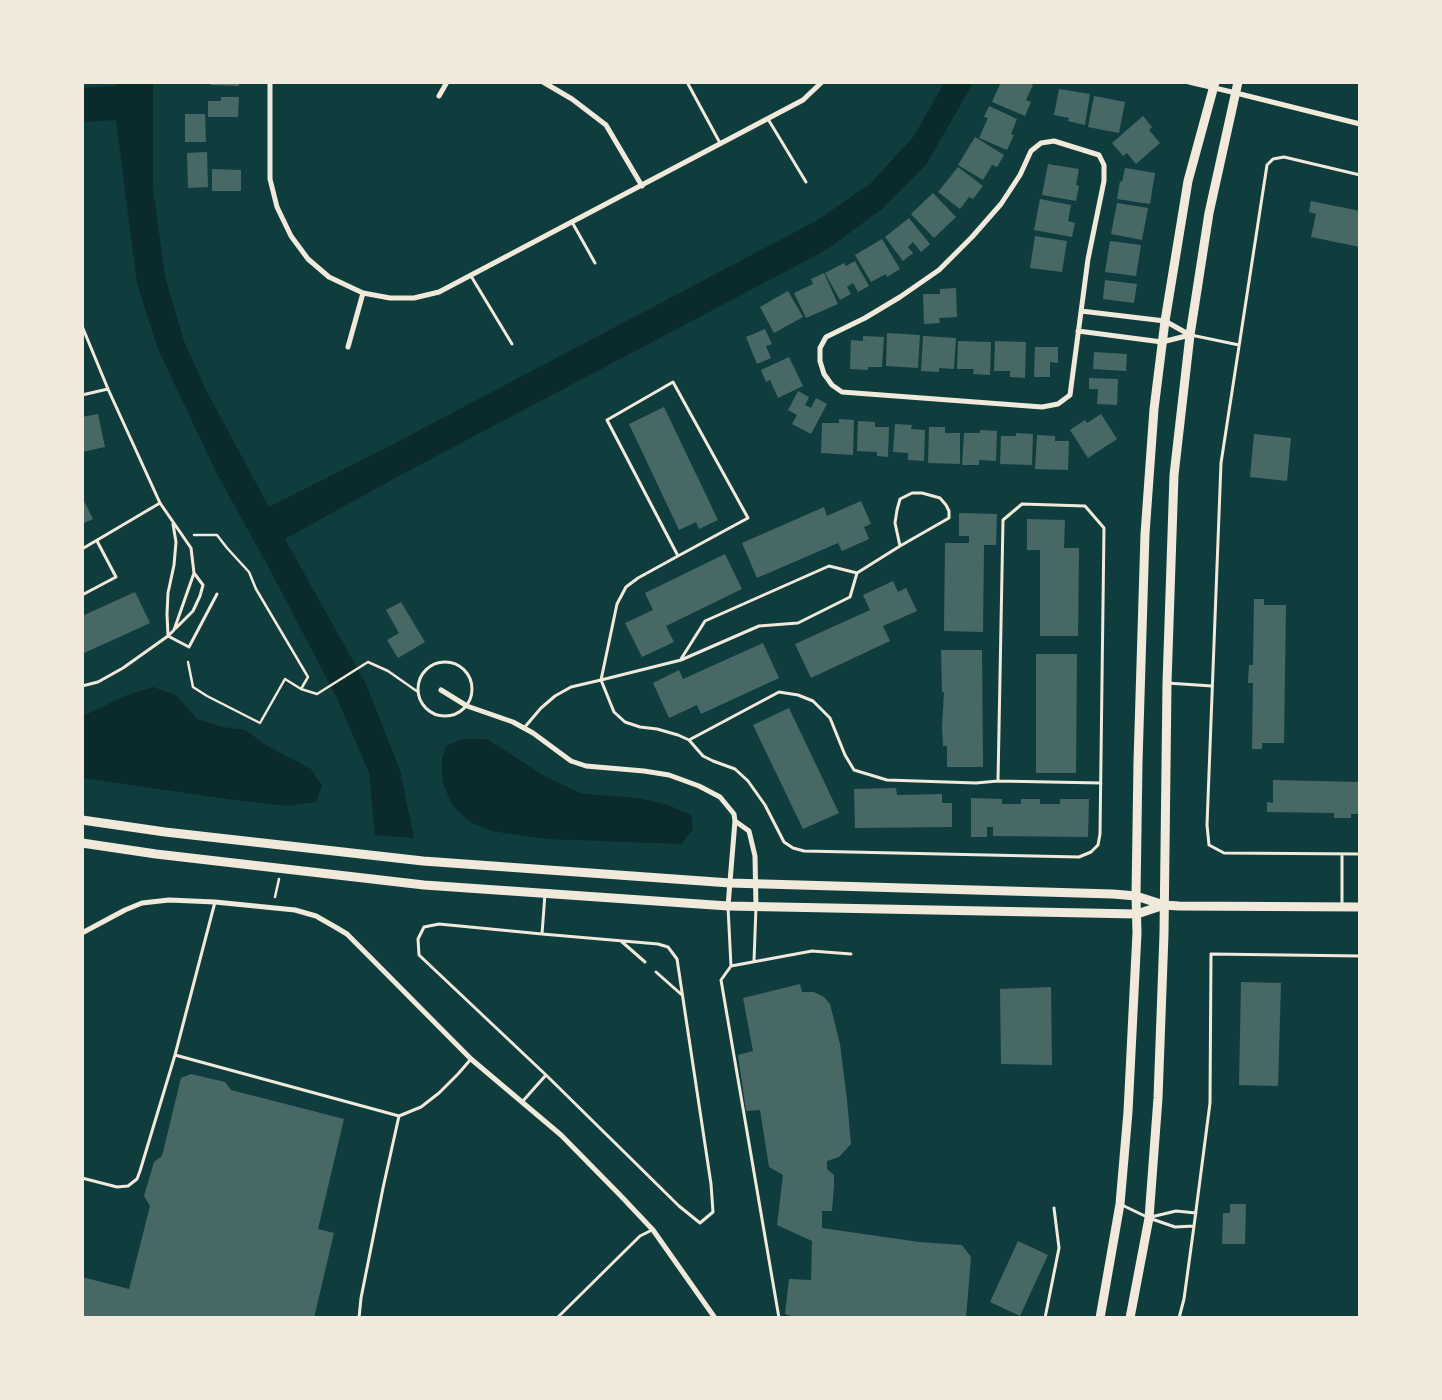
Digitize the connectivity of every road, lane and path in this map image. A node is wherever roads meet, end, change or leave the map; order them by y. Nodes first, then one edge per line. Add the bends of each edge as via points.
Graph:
1 (270, 82) edge
2 (447, 82) edge
3 (543, 82) edge
4 (686, 82) edge
5 (822, 82) edge
6 (1189, 82) edge
7 (1238, 82) edge
8 (1214, 85) edge
9 (1236, 93) junction
10 (439, 96) dead end
11 (768, 118) junction
12 (1360, 124) edge
13 (720, 144) junction
14 (1360, 175) edge
15 (806, 182) dead end
16 (642, 186) junction
17 (572, 222) junction
18 (595, 263) dead end
19 (471, 276) junction
20 (363, 293) junction
21 (1081, 312) junction
22 (1165, 320) junction
23 (82, 326) edge
24 (1078, 330) junction
25 (1190, 335) junction
26 (85, 340) edge
27 (1162, 342) junction
28 (512, 344) dead end
29 (1239, 345) junction
30 (348, 347) dead end
31 (108, 389) junction
32 (82, 396) edge
33 (160, 503) junction
34 (172, 521) junction
35 (194, 535) dead end
36 (98, 541) junction
37 (900, 546) junction
38 (82, 549) edge
39 (678, 556) junction
40 (857, 573) junction
41 (194, 574) junction
42 (217, 594) dead end
43 (82, 595) edge
44 (174, 630) junction
45 (168, 636) junction
46 (680, 660) junction
47 (188, 662) dead end
48 (601, 680) junction
49 (1167, 683) junction
50 (82, 686) edge
51 (1212, 686) junction
52 (301, 689) junction
53 (441, 690) dead end
54 (418, 692) junction
55 (467, 706) junction
56 (524, 728) junction
57 (689, 740) junction
58 (998, 781) junction
59 (1100, 783) junction
60 (82, 820) edge
61 (736, 821) junction
62 (82, 843) edge
63 (1342, 854) junction
64 (1360, 854) edge
65 (279, 879) dead end
66 (730, 883) junction
67 (757, 884) junction
68 (546, 893) junction
69 (1136, 896) junction
70 (276, 897) dead end
71 (215, 902) junction
72 (1164, 905) junction
73 (728, 906) junction
74 (1342, 906) junction
75 (756, 907) junction
76 (1360, 907) edge
77 (1137, 914) junction
78 (82, 933) edge
79 (542, 934) junction
80 (621, 941) junction
81 (851, 954) dead end
82 (1360, 956) edge
83 (754, 961) junction
84 (645, 962) dead end
85 (731, 966) junction
86 (656, 972) dead end
87 (682, 995) junction
88 (175, 1055) junction
89 (471, 1059) junction
90 (546, 1075) junction
91 (522, 1102) junction
92 (399, 1116) junction
93 (82, 1178) edge
94 (1120, 1204) junction
95 (1054, 1208) dead end
96 (1196, 1213) junction
97 (1148, 1218) junction
98 (1194, 1226) junction
99 (653, 1230) junction
100 (359, 1318) edge
101 (557, 1318) edge
102 (715, 1318) edge
103 (779, 1318) edge
104 (1044, 1318) edge
105 (1100, 1318) edge
106 (1130, 1318) edge
107 (1178, 1318) edge

1 - 20 street via 270,179 277,207 291,236 308,259 329,277
2 - 10 street
3 - 16 street via 572,99 606,126
4 - 13 lane
5 - 11 street via 803,100
6 - 8 street
7 - 9 street
8 - 9 street
8 - 22 street via 1188,181
9 - 12 street
9 - 25 street via 1209,213
11 - 13 street
11 - 15 lane
13 - 16 street
14 - 29 lane via 1284,157 1273,159 1267,165
16 - 17 street
17 - 18 lane
17 - 19 street
19 - 20 street via 439,292 414,298
19 - 28 lane
20 - 30 street
21 - 22 street
21 - 24 street
21 - 24 street via 1104,182 1104,164 1100,154 1054,141 1041,143 1031,151 1020,175 1000,204 939,270 866,318 826,337 820,348 820,362 832,385 842,392 1042,408 1058,404 1070,395
22 - 25 street
22 - 27 street
23 - 26 lane
24 - 27 street
25 - 27 street
25 - 29 lane
25 - 49 street via 1174,475
26 - 31 lane
27 - 69 street via 1144,534
29 - 51 lane via 1221,463
31 - 32 lane
31 - 33 lane
33 - 34 lane
33 - 36 lane
34 - 41 lane via 191,548
34 - 45 lane via 176,542 168,594
35 - 52 path via 217,535 249,572 308,677
36 - 38 lane
36 - 43 lane via 116,578
37 - 37 lane via 949,518 949,511 940,498 912,493 900,499 895,523
37 - 40 lane
39 - 39 lane via 748,518 673,382 606,420
39 - 48 lane via 626,587 617,604
40 - 46 lane via 850,597 798,623 759,626
40 - 46 lane via 829,566 705,621
41 - 44 lane
41 - 44 lane via 202,585 200,596 193,611
42 - 45 lane via 189,647
44 - 45 lane
45 - 50 lane via 123,668 98,682
46 - 48 lane
47 - 52 path via 193,687 260,723 285,679
48 - 56 lane via 571,687 555,696
48 - 57 lane via 614,712 625,722
49 - 51 lane
49 - 72 street
51 - 63 lane via 1209,845 1224,853
52 - 54 path via 317,694 368,662 388,671
53 - 55 street
54 - 55 lane via 426,708 439,716 455,715
54 - 55 lane via 420,679 429,666 452,662 470,676 473,691
55 - 56 street
56 - 61 street via 571,761 586,766 669,775 699,786 720,797
57 - 58 lane via 779,692 813,701 830,718 854,770 888,780
57 - 59 lane via 703,756 735,770 748,781 784,842 804,851 1079,857 1098,845
58 - 59 lane
58 - 59 lane via 1003,520 1022,504 1085,506 1104,528
60 - 66 street via 370,856
61 - 66 street
61 - 67 street via 749,831
62 - 68 street via 424,885
63 - 64 lane
63 - 74 lane
65 - 70 path
66 - 67 street
66 - 73 street
67 - 69 street
67 - 75 street
68 - 73 street
68 - 79 lane
69 - 72 street
69 - 77 street
71 - 78 street via 168,900 142,903
71 - 88 lane
71 - 89 street via 294,910 316,916 347,934
72 - 74 street
72 - 77 street
72 - 97 street via 1158,1098
73 - 75 street
73 - 85 lane
74 - 76 street
75 - 77 street
75 - 83 lane
77 - 94 street via 1128,1112
79 - 80 lane
79 - 90 lane via 439,924 424,927 418,938 419,955
80 - 84 lane
80 - 87 lane via 668,947 677,959
81 - 83 lane via 812,951
82 - 96 lane via 1211,954 1210,1103
83 - 85 lane
85 - 103 lane via 721,980
86 - 87 lane
87 - 90 lane via 714,1212 700,1223
88 - 92 lane
88 - 93 lane via 137,1179 128,1186 117,1187
89 - 91 street
89 - 92 lane via 439,1093 421,1107
90 - 91 lane
91 - 99 street via 561,1134
92 - 100 lane
94 - 97 lane
94 - 105 street
95 - 104 lane via 1059,1248
96 - 97 lane via 1176,1212
96 - 98 lane
97 - 98 lane via 1175,1227
97 - 106 street
98 - 107 lane via 1184,1299
99 - 101 lane via 640,1236
99 - 102 street

